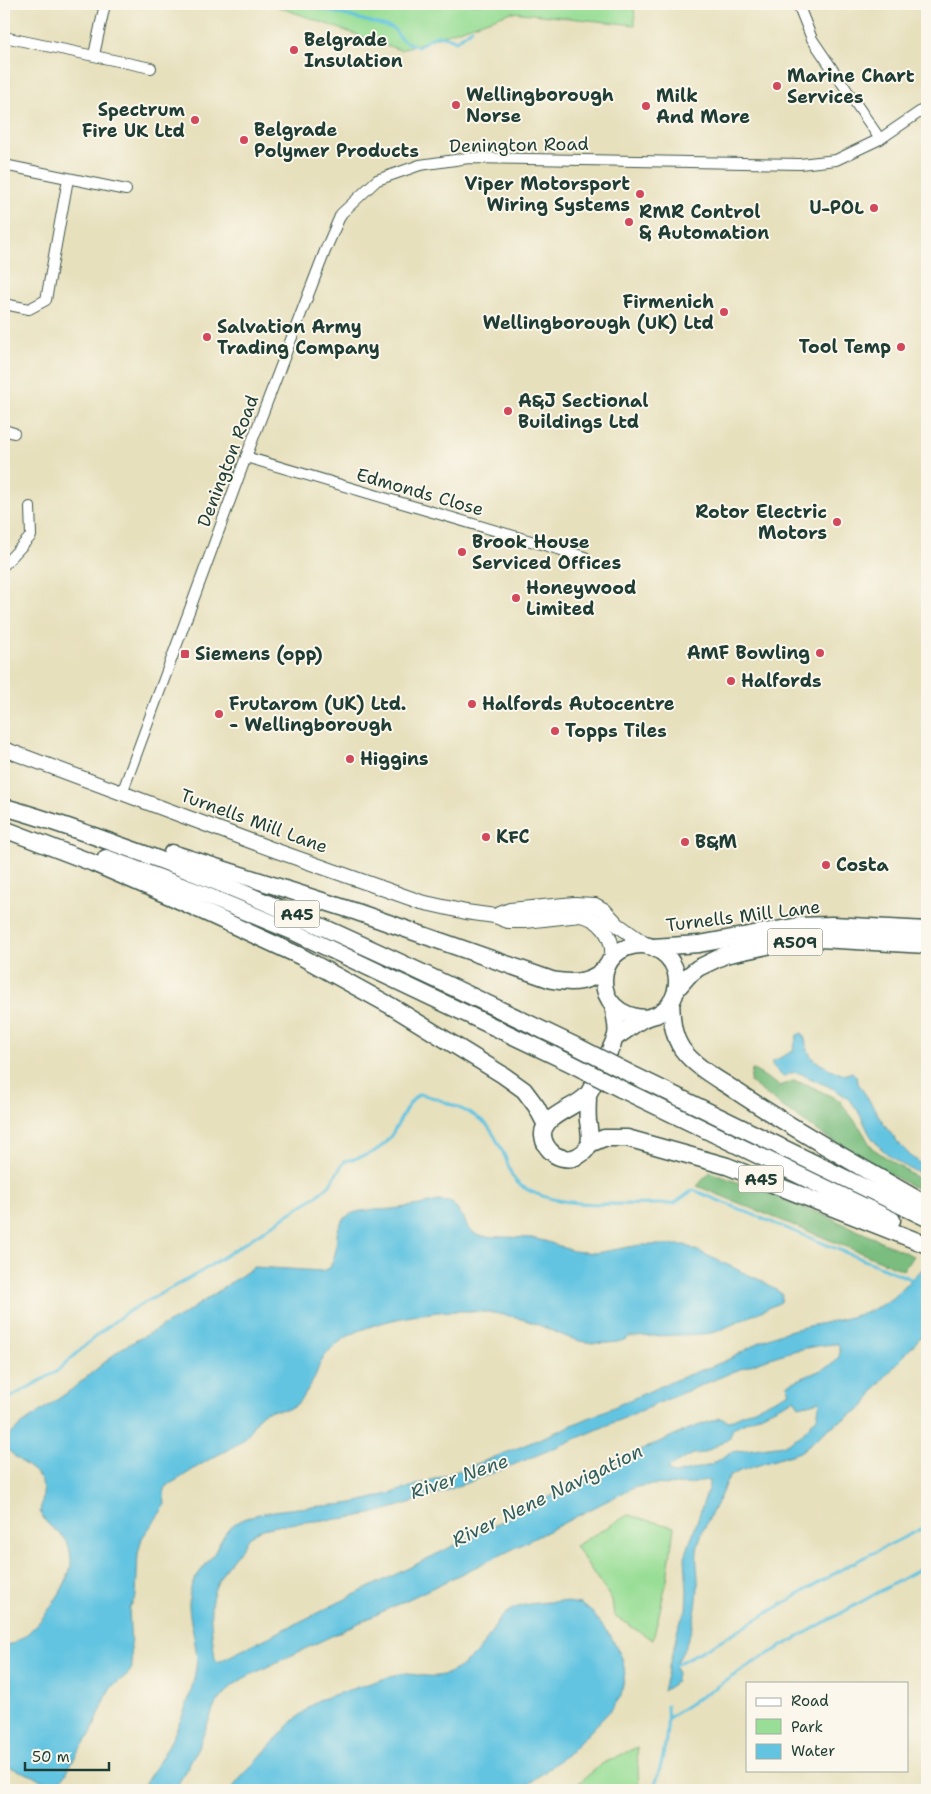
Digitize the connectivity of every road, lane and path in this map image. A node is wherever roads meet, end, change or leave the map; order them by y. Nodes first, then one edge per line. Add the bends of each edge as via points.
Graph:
1 (105, 4) edge
2 (798, 4) edge
3 (4, 36) edge
4 (94, 55) junction
5 (151, 68) dead end
6 (927, 107) edge
7 (880, 139) junction
8 (4, 165) edge
9 (68, 179) junction
10 (126, 190) dead end
11 (4, 304) edge
12 (246, 457) junction
13 (30, 507) dead end
14 (585, 557) dead end
15 (6, 559) edge
16 (4, 749) edge
17 (122, 793) junction
18 (4, 807) edge
19 (23, 812) junction
20 (4, 827) edge
21 (496, 916) junction
22 (927, 930) edge
23 (927, 945) edge
24 (649, 946) junction
25 (610, 962) junction
26 (674, 996) junction
27 (613, 1005) junction
28 (646, 1018) junction
29 (616, 1037) junction
30 (588, 1094) junction
31 (546, 1125) junction
32 (590, 1144) junction
33 (927, 1205) edge
34 (927, 1218) edge
35 (927, 1238) edge
36 (927, 1245) edge

1 - 4 street
2 - 7 street via 812,39
3 - 4 street
4 - 5 street
6 - 7 street, Denington Road
7 - 12 street, Denington Road via 836,160 800,164 469,158 420,165 377,180 341,214
8 - 9 street
9 - 10 street
9 - 11 street via 46,300 29,309
12 - 14 street, Edmonds Close
12 - 17 street, Denington Road
13 - 15 street via 31,536
16 - 17 main road, Turnells Mill Lane
17 - 21 main road, Turnells Mill Lane via 421,902
18 - 19 highway, A45
19 - 25 highway, A45 via 146,844 357,912 552,980 566,983 590,979
19 - 34 highway, A45, bridge via 144,853 363,944
20 - 31 highway, A45 via 238,926 308,960 503,1075 524,1090
20 - 35 highway, A45, bridge via 114,861 292,931
21 - 24 main road, Turnells Mill Lane via 510,910 576,904 595,906
21 - 25 main road, Turnells Mill Lane via 508,921 525,921 587,916 606,931 611,941
22 - 24 highway, Turnells Mill Lane / A509 via 800,926 699,944
23 - 26 highway, Turnells Mill Lane / A509 via 820,939 772,945 725,955 698,968
24 - 25 highway via 622,950
24 - 26 highway via 670,959 677,979
25 - 27 highway via 604,985
26 - 28 highway via 665,1010
26 - 33 highway via 673,1031 683,1051 703,1069 762,1108
27 - 28 highway via 634,1018
27 - 29 highway
28 - 29 highway
29 - 30 highway
30 - 31 highway
30 - 32 highway
31 - 32 highway via 544,1141 557,1156 569,1159 579,1156
32 - 36 highway, A45 via 604,1138 627,1138 727,1166

